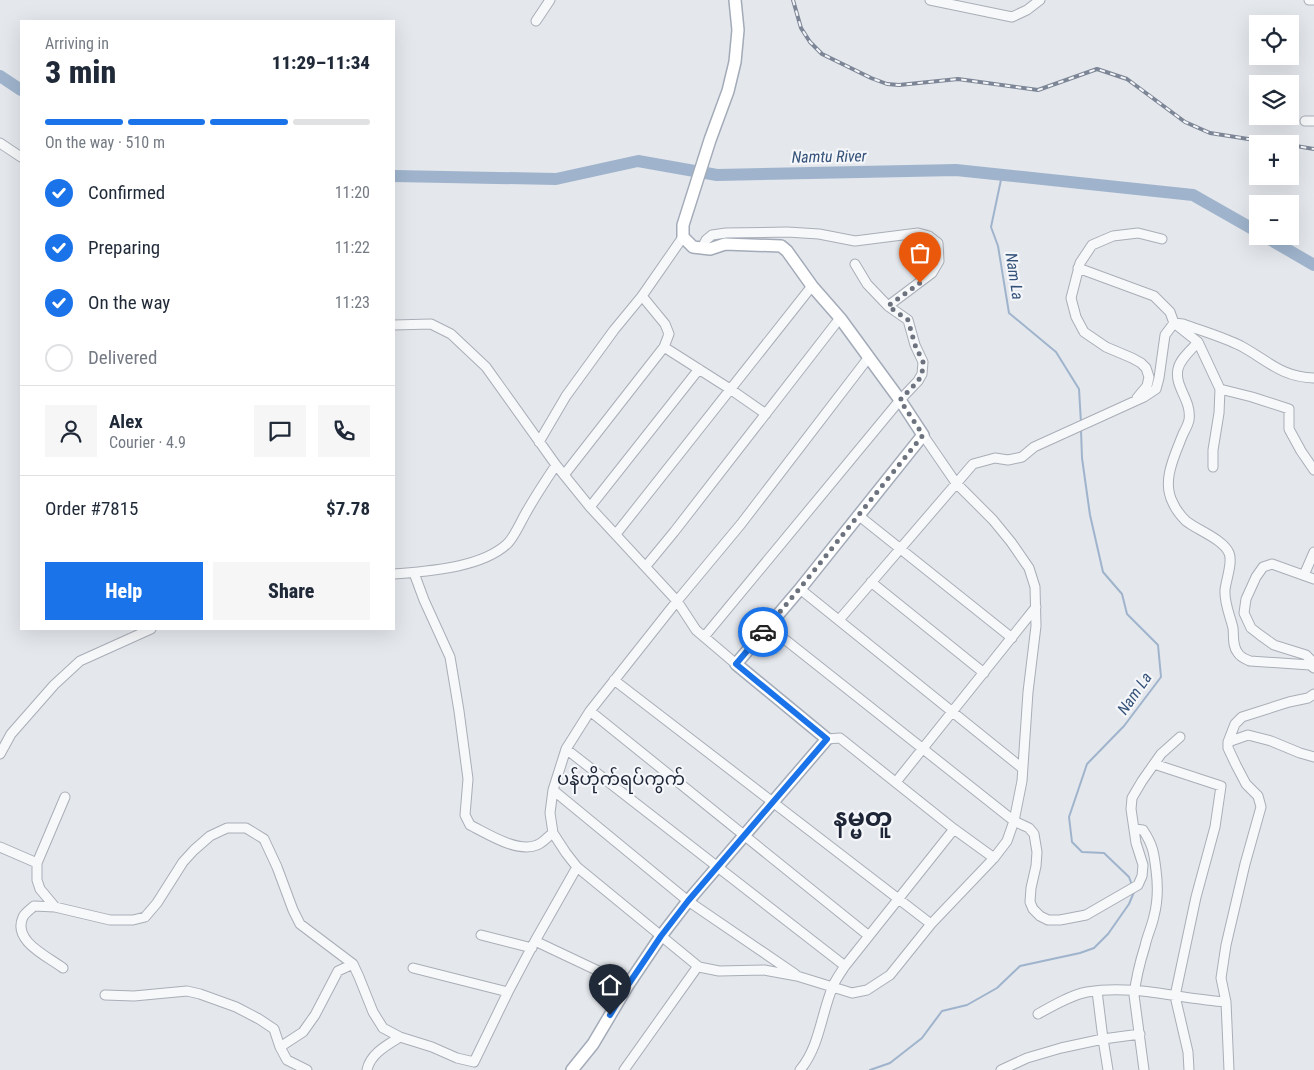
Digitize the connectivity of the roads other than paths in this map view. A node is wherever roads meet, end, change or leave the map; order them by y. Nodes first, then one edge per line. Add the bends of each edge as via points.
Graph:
1 (550, 0) edge
2 (735, 0) edge
3 (930, 0) edge
4 (1040, 0) edge
5 (1309, 0) edge
6 (1314, 0) edge
7 (536, 21) dead end
8 (0, 143) edge
9 (20, 156) edge
10 (683, 231) junction
11 (1162, 239) dead end
12 (702, 248) junction
13 (855, 264) dead end
14 (1078, 268) junction
15 (812, 286) junction
16 (642, 296) junction
17 (888, 306) junction
18 (840, 318) junction
19 (1174, 323) junction
20 (395, 325) edge
21 (1198, 342) junction
22 (664, 347) junction
23 (869, 357) junction
24 (699, 369) junction
25 (1314, 378) edge
26 (730, 389) junction
27 (1220, 389) junction
28 (900, 400) junction
29 (1133, 402) junction
30 (766, 414) junction
31 (923, 435) junction
32 (539, 442) junction
33 (556, 465) junction
34 (1213, 467) dead end
35 (1314, 470) edge
36 (564, 474) junction
37 (956, 483) junction
38 (590, 507) junction
39 (858, 515) junction
40 (616, 534) junction
41 (900, 548) junction
42 (1314, 552) edge
43 (646, 566) junction
44 (414, 573) junction
45 (395, 574) edge
46 (1304, 575) junction
47 (1314, 579) edge
48 (871, 582) junction
49 (800, 588) junction
50 (677, 601) junction
51 (1036, 607) junction
52 (838, 620) junction
53 (768, 626) junction
54 (149, 630) edge
55 (704, 637) junction
56 (1012, 638) junction
57 (1314, 663) edge
58 (736, 664) junction
59 (1314, 668) edge
60 (984, 673) junction
61 (614, 680) junction
62 (1314, 694) edge
63 (590, 711) junction
64 (953, 712) junction
65 (1180, 737) dead end
66 (827, 739) junction
67 (1228, 742) junction
68 (924, 749) junction
69 (566, 750) junction
70 (0, 754) edge
71 (1314, 757) edge
72 (1154, 764) junction
73 (1022, 768) junction
74 (896, 782) junction
75 (553, 790) junction
76 (65, 797) dead end
77 (772, 802) junction
78 (1014, 821) junction
79 (954, 829) junction
80 (1134, 829) junction
81 (553, 833) junction
82 (744, 835) junction
83 (0, 847) edge
84 (994, 858) junction
85 (37, 863) junction
86 (578, 866) junction
87 (718, 868) junction
88 (898, 899) junction
89 (688, 901) junction
90 (55, 907) junction
91 (931, 924) junction
92 (481, 935) dead end
93 (661, 936) junction
94 (869, 936) junction
95 (534, 944) junction
96 (353, 964) junction
97 (698, 966) junction
98 (845, 966) junction
99 (62, 968) dead end
100 (414, 968) dead end
101 (797, 976) junction
102 (628, 985) junction
103 (833, 986) junction
104 (1135, 990) junction
105 (1097, 991) junction
106 (508, 992) junction
107 (105, 995) dead end
108 (1175, 996) junction
109 (1226, 1002) junction
110 (1038, 1014) dead end
111 (1140, 1034) junction
112 (400, 1037) junction
113 (1102, 1039) junction
114 (280, 1048) junction
115 (307, 1070) edge
116 (367, 1070) edge
117 (572, 1070) edge
118 (624, 1070) edge
119 (800, 1070) edge
120 (1001, 1070) edge
121 (1108, 1070) edge
122 (1144, 1070) edge
123 (1190, 1070) edge
124 (1229, 1070) edge

1 - 7 street
2 - 10 main road via 738,30 735,62
3 - 4 street via 1012,18
5 - 6 street
8 - 9 street
10 - 12 main road via 693,247
10 - 16 street
11 - 14 street via 1138,233 1113,236 1092,245
12 - 15 main road via 725,244 781,246
12 - 17 street via 712,235 726,234 787,232 855,241 918,233 929,236 938,243 939,261 932,273
13 - 17 street via 867,284
14 - 19 street via 1154,296 1170,312
14 - 29 street via 1071,298 1084,332 1146,368 1148,386
15 - 18 main road
15 - 26 street
16 - 22 street via 665,324 669,334
16 - 32 street via 566,396
17 - 28 street via 908,320 923,362 918,381
18 - 23 main road
18 - 30 street
19 - 21 street
19 - 25 street via 1240,346 1292,375
19 - 29 street via 1166,335 1156,389
20 - 32 street via 430,324 451,334 486,367
21 - 27 street
21 - 59 street via 1178,366 1179,384 1189,406 1189,421 1170,466 1168,489 1172,501 1187,522 1205,532 1229,553 1225,591 1234,647 1238,653 1250,662 1310,665
22 - 24 street
22 - 36 street
23 - 28 main road
23 - 50 street via 741,524
24 - 26 street
24 - 38 street
26 - 30 street
26 - 40 street
27 - 34 street
27 - 35 street via 1289,409 1289,429
28 - 31 main road
28 - 55 street
29 - 37 street via 1034,447 1022,457 995,458 974,464
30 - 43 street
31 - 37 street
31 - 39 main road
32 - 33 street
33 - 36 street
33 - 44 street via 508,543 474,562
36 - 38 street
37 - 41 street
37 - 51 street via 1012,542 1029,568 1035,587
38 - 40 street
39 - 41 street
39 - 49 main road
40 - 43 street
41 - 48 street
41 - 56 street
42 - 46 street
43 - 50 street
44 - 45 street
44 - 81 street via 450,657 468,779 465,815 470,825 512,845 525,847 538,845
46 - 47 street
46 - 57 street via 1272,564 1263,567 1246,598 1244,614 1251,628 1274,645 1306,656
48 - 52 street
48 - 60 street
49 - 52 street
49 - 53 main road
50 - 55 street
50 - 61 street
51 - 56 street
51 - 73 street
52 - 64 street
53 - 58 main road
53 - 68 street
54 - 70 street via 80,661 11,734
55 - 58 street
56 - 60 street
58 - 66 main road
60 - 64 street
61 - 63 street
61 - 77 street
62 - 67 street via 1242,717 1234,724
63 - 69 street
63 - 82 street
64 - 68 street
64 - 73 street
65 - 72 street via 1160,754
66 - 74 street via 840,738
66 - 77 main road
67 - 71 street via 1248,735
67 - 109 street via 1236,765 1246,784 1258,796 1261,807 1226,945 1221,978
68 - 74 street
68 - 78 street
69 - 75 street
69 - 87 street
72 - 80 street via 1132,798
72 - 108 street via 1221,786 1215,827
73 - 78 street
74 - 79 street
75 - 81 street via 550,813
75 - 89 street
76 - 85 street
77 - 82 main road
77 - 88 street
78 - 80 street via 1034,834 1036,866 1030,902 1040,916 1048,920 1086,915 1138,885 1143,865
78 - 84 street via 1007,841
79 - 84 street
79 - 88 street
80 - 104 street via 1143,830 1151,842 1157,882 1154,917
81 - 86 street
82 - 87 main road
82 - 94 street
83 - 85 street
84 - 91 street
85 - 90 street via 40,889
86 - 93 street
86 - 95 street
87 - 89 main road
87 - 98 street
88 - 91 street
88 - 94 street
89 - 93 main road
89 - 101 street
90 - 96 street via 110,920 145,917 199,845 228,828 246,828 264,839 300,924
90 - 99 street via 34,906 24,916 20,928 23,937
91 - 103 street via 890,975 867,990 852,993
92 - 95 street
93 - 97 street
93 - 102 main road
94 - 98 street
95 - 102 street
95 - 106 street
96 - 112 street via 383,1028
96 - 114 street via 338,971 315,1015 302,1032
97 - 101 street via 719,970 764,970
97 - 118 street
98 - 103 street
100 - 106 street
101 - 103 street
102 - 117 main road via 593,1044
103 - 119 street via 813,1050
104 - 105 street
104 - 108 street
104 - 111 street
105 - 110 street via 1062,1001
105 - 113 street
106 - 112 street via 474,1062
107 - 114 street via 187,991 200,994 236,1007 274,1029
108 - 109 street
108 - 123 street
109 - 124 street
111 - 113 street
111 - 122 street
112 - 116 street via 380,1049
113 - 120 street via 1027,1058
113 - 121 street
114 - 115 street via 287,1060

